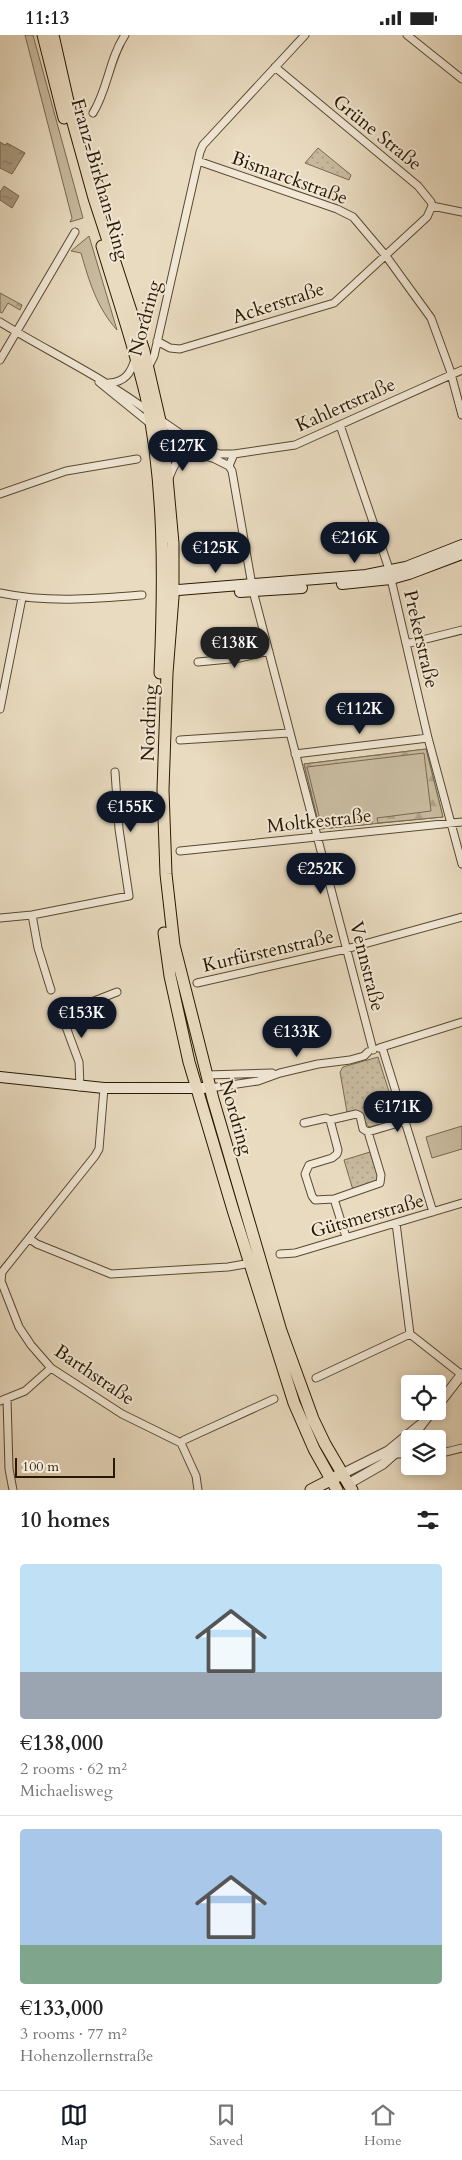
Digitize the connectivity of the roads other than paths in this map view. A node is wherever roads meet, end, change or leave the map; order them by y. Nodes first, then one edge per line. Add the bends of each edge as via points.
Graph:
1 (42, 35) edge
2 (53, 35) edge
3 (125, 35) edge
4 (305, 35) edge
5 (407, 35) edge
6 (275, 67) junction
7 (462, 79) edge
8 (93, 113) dead end
9 (198, 161) junction
10 (432, 206) junction
11 (462, 212) edge
12 (75, 232) dead end
13 (386, 256) junction
14 (0, 322) edge
15 (17, 332) junction
16 (157, 341) junction
17 (135, 356) junction
18 (0, 361) edge
19 (148, 368) junction
20 (462, 370) edge
21 (451, 373) junction
22 (90, 375) junction
23 (108, 383) junction
24 (144, 391) joint
25 (149, 412) junction
26 (462, 415) edge
27 (156, 422) junction
28 (340, 425) junction
29 (162, 434) junction
30 (195, 453) junction
31 (234, 454) junction
32 (137, 459) dead end
33 (229, 466) junction
34 (168, 483) junction
35 (0, 494) edge
36 (462, 545) edge
37 (462, 554) edge
38 (390, 575) junction
39 (252, 588) junction
40 (0, 593) edge
41 (167, 594) junction
42 (142, 595) dead end
43 (22, 598) junction
44 (462, 630) edge
45 (405, 642) junction
46 (268, 651) junction
47 (198, 662) dead end
48 (0, 709) edge
49 (289, 733) junction
50 (428, 738) junction
51 (180, 740) dead end
52 (295, 754) junction
53 (115, 772) dead end
54 (462, 821) edge
55 (451, 823) junction
56 (318, 836) junction
57 (180, 851) dead end
58 (462, 864) edge
59 (32, 915) junction
60 (462, 917) edge
61 (0, 918) edge
62 (346, 949) junction
63 (197, 983) dead end
64 (51, 990) dead end
65 (117, 992) dead end
66 (462, 1022) edge
67 (382, 1047) junction
68 (370, 1051) junction
69 (280, 1073) junction
70 (193, 1075) junction
71 (207, 1075) junction
72 (0, 1077) edge
73 (80, 1087) junction
74 (196, 1088) junction
75 (210, 1088) junction
76 (104, 1089) junction
77 (330, 1120) junction
78 (406, 1121) junction
79 (304, 1123) dead end
80 (368, 1133) junction
81 (334, 1199) junction
82 (462, 1203) edge
83 (433, 1212) junction
84 (396, 1223) junction
85 (346, 1237) junction
86 (30, 1239) junction
87 (280, 1254) dead end
88 (251, 1263) junction
89 (3, 1295) edge
90 (410, 1334) junction
91 (51, 1368) junction
92 (462, 1375) edge
93 (316, 1378) dead end
94 (446, 1395) edge
95 (274, 1399) dead end
96 (3, 1400) edge
97 (424, 1420) edge
98 (420, 1425) junction
99 (416, 1430) edge
100 (181, 1443) junction
101 (401, 1448) edge
102 (462, 1448) edge
103 (446, 1452) edge
104 (395, 1454) junction
105 (401, 1454) edge
106 (340, 1485) edge
107 (200, 1489) edge
108 (13, 1490) edge
109 (311, 1490) edge

1 - 17 main road, Franz-Birkhan-Ring
2 - 19 main road, Franz-Birkhan-Ring via 94,198
3 - 8 street
4 - 6 street, Nordring
5 - 7 street
6 - 9 street, Nordring via 203,145
6 - 10 street, Grüne Straße via 418,186
9 - 13 street, Bismarckstraße via 353,217
9 - 16 street, Nordring
10 - 11 street
10 - 13 street, Ackerstraße via 427,217
12 - 15 street
13 - 16 street, Ackerstraße via 334,303 180,349
13 - 21 street, Bismarckstraße via 431,318
14 - 15 street, Kahlertstraße
15 - 18 street
15 - 22 street, Kahlertstraße
16 - 19 street, Nordring
17 - 23 street via 126,378
17 - 24 main road, Franz-Birkhan-Ring
19 - 27 main road, Nordring
20 - 21 street, Kahlertstraße
21 - 26 street, Bismarckstraße
21 - 28 street, Kahlertstraße
22 - 23 street, Kahlertstraße
22 - 27 street, Kahlertstraße
23 - 25 street, Kahlertstraße
24 - 25 main road, Nordring
25 - 27 main road, Nordring
27 - 29 main road, Nordring
27 - 31 street, Kahlertstraße via 197,445 219,454
27 - 41 main road, Nordring
28 - 31 street, Kahlertstraße via 301,443
28 - 38 street, Prekerstraße
29 - 30 street
29 - 34 main road, Nordring
30 - 33 street
30 - 34 street via 177,461
31 - 33 street
32 - 35 street via 66,471
33 - 39 street, Vennstraße
34 - 41 main road, Nordring via 173,543
36 - 38 main road
37 - 38 main road via 409,575
38 - 39 main road
38 - 45 street, Prekerstraße
39 - 41 main road
39 - 46 street, Vennstraße
40 - 43 street
41 - 70 main road, Nordring via 156,790 158,874 170,976
41 - 71 main road, Nordring via 166,873 174,945
42 - 43 street via 68,600
43 - 48 street
44 - 45 street
45 - 50 street, Prekerstraße
46 - 47 street via 240,658
46 - 49 street, Vennstraße
49 - 51 street
49 - 52 street, Vennstraße
50 - 52 street
50 - 55 street, Prekerstraße
52 - 56 street, Vennstraße
53 - 59 street via 129,896
54 - 55 street, Moltkestraße
55 - 56 street, Moltkestraße
55 - 58 street, Prekerstraße
56 - 57 street, Moltkestraße
56 - 62 street, Vennstraße
59 - 61 street
59 - 64 street
60 - 62 street, Kurfürstenstraße
62 - 63 street, Kurfürstenstraße
62 - 68 street, Vennstraße
65 - 73 street via 60,1011 79,1062
66 - 67 street
67 - 68 street
67 - 78 street
68 - 69 street
69 - 71 street
69 - 75 street via 258,1081
70 - 71 main road
70 - 74 main road, Nordring
71 - 75 main road, Nordring
72 - 73 main road
73 - 76 main road
74 - 75 main road
74 - 76 main road
74 - 88 main road, Nordring
75 - 106 main road, Nordring via 287,1348
76 - 86 street, Barthstraße via 95,1156
77 - 79 street
77 - 80 street via 356,1114
77 - 81 street via 337,1154 310,1165 305,1174 315,1200
78 - 80 street
78 - 83 street
80 - 81 street via 381,1175 380,1183
81 - 85 street
82 - 83 street, Gütsmerstraße
83 - 84 street, Gütsmerstraße
84 - 85 street, Gütsmerstraße
84 - 90 street
85 - 87 street, Gütsmerstraße via 295,1253
86 - 88 street via 111,1274
86 - 89 street, Barthstraße via 2,1272
88 - 106 main road, Nordring via 294,1403 314,1449
89 - 91 street, Barthstraße via 25,1337
90 - 92 street
90 - 93 street
91 - 96 street via 25,1391
91 - 100 street, Barthstraße via 122,1414
92 - 94 street
95 - 100 street
96 - 108 street
97 - 98 street
98 - 99 street
98 - 106 street
100 - 107 street
101 - 104 street
102 - 103 street
104 - 105 street
104 - 106 street via 360,1479
106 - 109 main road

